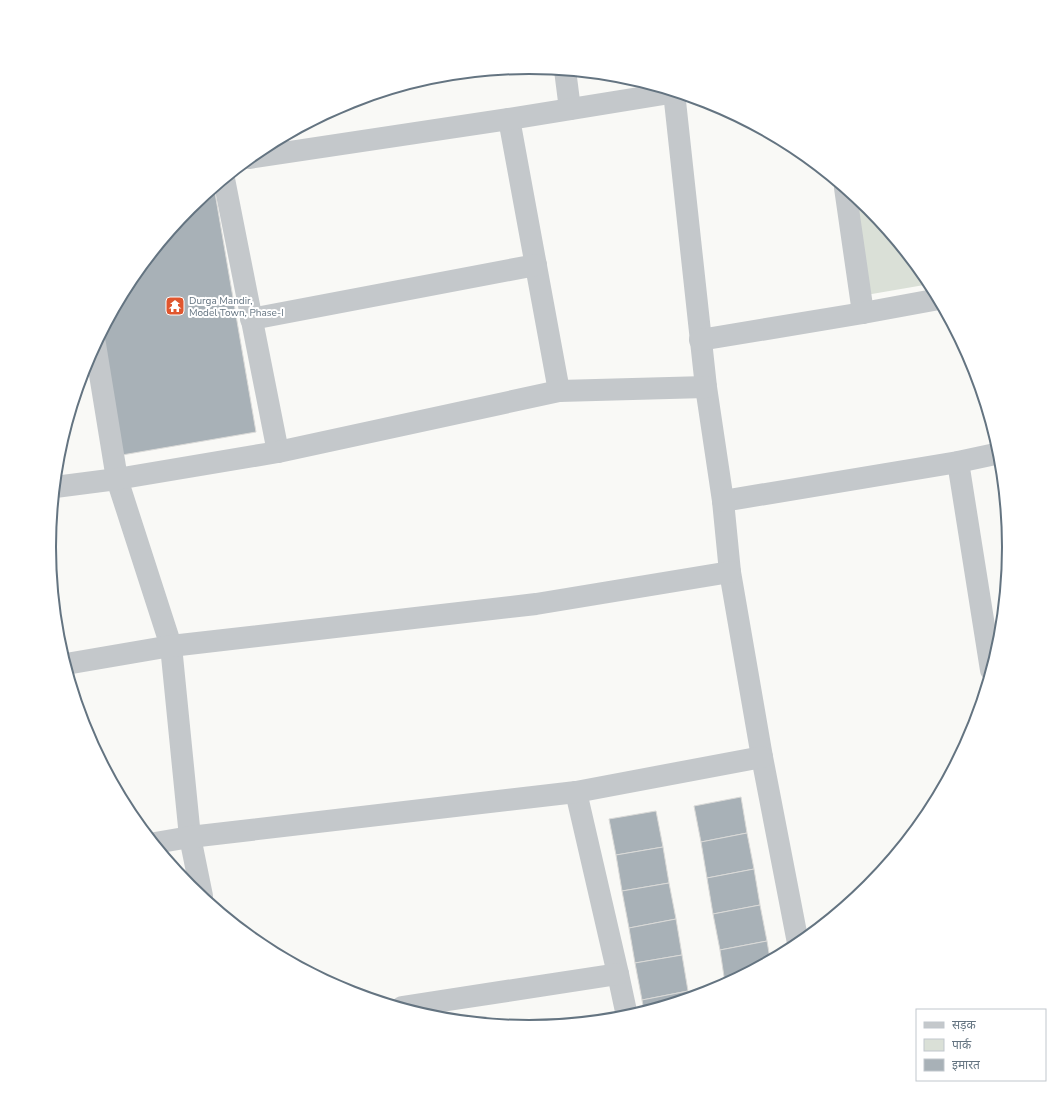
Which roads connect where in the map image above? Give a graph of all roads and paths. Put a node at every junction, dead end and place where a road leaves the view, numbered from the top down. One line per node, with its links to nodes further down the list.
1 (566, 76): 4 (street)
2 (664, 94): 4 (street)
3 (676, 97): 13 (street)
4 (570, 109): 5 (street)
5 (509, 119): 6 (street); 9 (street)
6 (262, 156)
7 (225, 184): 12 (street)
8 (846, 196): 11 (street)
9 (536, 265): 12 (street); 16 (street)
10 (933, 300): 11 (street)
11 (863, 313): 13 (street)
12 (251, 319): 17 (street)
13 (700, 340): 15 (street)
14 (97, 353): 20 (street)
15 (706, 387): 16 (street); 22 (street)
16 (559, 391): 17 (street)
17 (278, 452): 20 (street)
18 (993, 454): 19 (street)
19 (958, 462): 22 (street); 25 (street)
20 (117, 478): 21 (street); 24 (street)
21 (60, 486)
22 (723, 501): 23 (street)
23 (730, 572): 24 (street); 27 (street)
24 (171, 646): 26 (street); 29 (street)
25 (989, 657)
26 (71, 663)
27 (762, 757): 28 (street); 32 (street)
28 (576, 792): 29 (street); 33 (street)
29 (190, 837): 30 (street); 31 (street)
30 (160, 842)
31 (200, 886)
32 (797, 937)
33 (618, 974): 34 (street); 35 (street)
34 (422, 1007)
35 (625, 1009)

